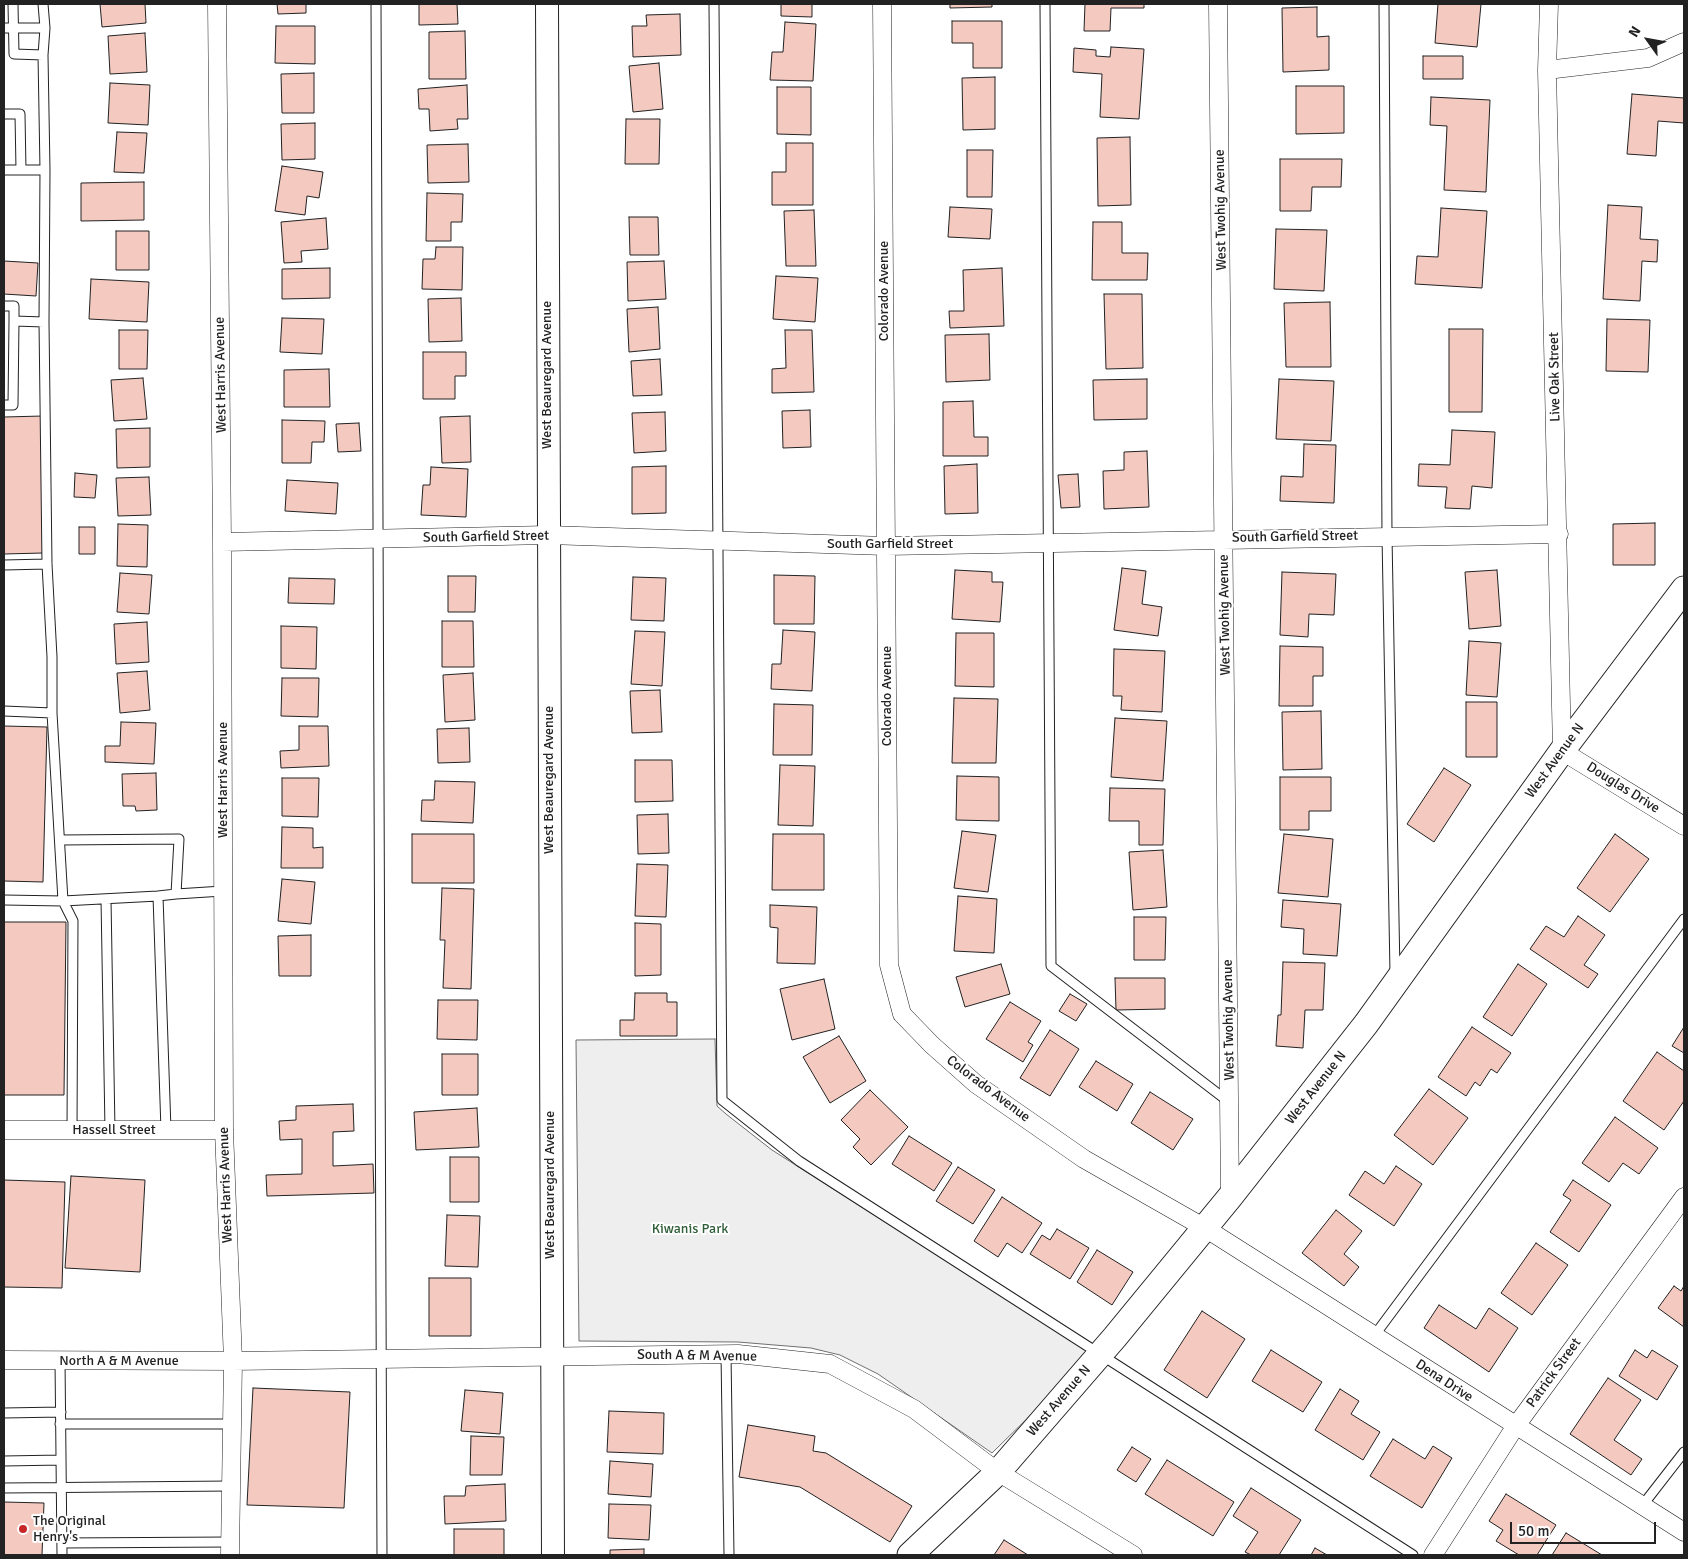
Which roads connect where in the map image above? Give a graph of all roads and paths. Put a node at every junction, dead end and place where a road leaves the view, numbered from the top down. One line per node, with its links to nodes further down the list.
1 (13, 4): 12 (lane)
2 (43, 4): 13 (lane)
3 (217, 4): 31 (street, West Harris Avenue)
4 (376, 4): 28 (lane)
5 (547, 4): 26 (street, West Beauregard Avenue)
6 (714, 4): 30 (lane)
7 (882, 4): 33 (street, Colorado Avenue)
8 (1045, 4): 32 (lane)
9 (1218, 4): 29 (street, West Twohig Avenue)
10 (1384, 4): 27 (lane)
11 (1549, 4): 16 (street, Live Oak Street)
12 (9, 28): 13 (lane); 15 (lane)
13 (45, 28): 15 (lane)
14 (1684, 42): 16 (street)
15 (43, 56): 20 (lane)
16 (1547, 70): 25 (street, Live Oak Street)
17 (4, 114): 19 (lane)
18 (4, 170): 19 (lane)
19 (21, 170): 20 (lane)
20 (45, 170): 23 (lane)
21 (4, 306): 22 (lane)
22 (14, 321): 23 (lane); 24 (lane)
23 (44, 322): 34 (lane)
24 (4, 405)
25 (1559, 534): 27 (street, South Garfield Street); 39 (street, Live Oak Street)
26 (548, 535): 28 (street, South Garfield Street); 30 (street, South Garfield Street); 62 (street, West Beauregard Avenue)
27 (1387, 536): 29 (street, South Garfield Street); 49 (lane)
28 (378, 538): 31 (street, South Garfield Street); 63 (lane)
29 (1224, 538): 32 (street, South Garfield Street); 50 (street, West Twohig Avenue)
30 (718, 540): 33 (street, South Garfield Street); 61 (lane)
31 (222, 542): 42 (street, West Harris Avenue)
32 (1048, 542): 33 (street, South Garfield Street); 50 (lane)
33 (886, 546): 58 (street, Colorado Avenue)
34 (47, 564): 35 (lane); 38 (lane)
35 (4, 565)
36 (1684, 589): 39 (main road, West Avenue N)
37 (4, 711): 38 (lane)
38 (52, 713): 41 (lane)
39 (1562, 751): 40 (street, Douglas Drive); 49 (main road, West Avenue N)
40 (1684, 826)
41 (60, 840): 43 (lane); 47 (lane)
42 (223, 891): 43 (lane); 55 (street, West Harris Avenue)
43 (176, 894): 44 (lane)
44 (158, 896): 45 (lane); 54 (lane)
45 (106, 899): 47 (lane); 53 (lane)
46 (4, 900): 47 (lane)
47 (63, 901): 52 (lane)
48 (1684, 919): 59 (lane)
49 (1395, 984): 56 (main road, West Avenue N)
50 (1230, 1102): 56 (street, West Twohig Avenue)
51 (4, 1130): 52 (street, Hassell Street)
52 (72, 1130): 53 (street, Hassell Street)
53 (110, 1130): 54 (street, Hassell Street)
54 (166, 1130): 55 (street, Hassell Street)
55 (224, 1130): 66 (street, West Harris Avenue)
56 (1230, 1197): 58 (main road, West Avenue N)
57 (1684, 1197): 71 (street, Patrick Street)
58 (1205, 1228): 59 (street, Dena Drive); 61 (main road, West Avenue N)
59 (1374, 1336): 71 (street, Dena Drive)
60 (726, 1354): 62 (street, South A & M Avenue); 75 (street, South A & M Avenue); 86 (lane)
61 (1100, 1355): 75 (main road, West Avenue N); 89 (lane)
62 (551, 1356): 63 (street, South A & M Avenue); 85 (street, West Beauregard Avenue)
63 (381, 1359): 66 (street, South A & M Avenue); 84 (lane)
64 (4, 1360): 65 (street, North A & M Avenue)
65 (60, 1360): 66 (street, North A & M Avenue); 67 (lane)
66 (233, 1361): 70 (street, West Harris Avenue)
67 (61, 1412): 68 (lane); 69 (lane)
68 (4, 1413)
69 (60, 1424): 70 (lane); 73 (lane)
70 (232, 1424): 76 (street, West Harris Avenue)
71 (1515, 1427): 79 (street, Dena Drive); 90 (street, Patrick Street)
72 (1684, 1452): 79 (lane)
73 (61, 1460): 74 (lane); 78 (lane)
74 (4, 1462)
75 (998, 1472): 87 (main road, West Avenue N); 88 (street, South A & M Avenue)
76 (231, 1486): 78 (lane); 82 (street, West Harris Avenue)
77 (4, 1488): 78 (lane)
78 (62, 1489): 81 (lane)
79 (1642, 1506): 80 (street, Dena Drive)
80 (1684, 1532)
81 (62, 1543): 82 (lane); 83 (lane)
82 (230, 1549)
83 (62, 1555)
84 (382, 1555)
85 (553, 1555)
86 (729, 1555)
87 (910, 1555)
88 (1134, 1555)
89 (1413, 1555)
90 (1433, 1555)

